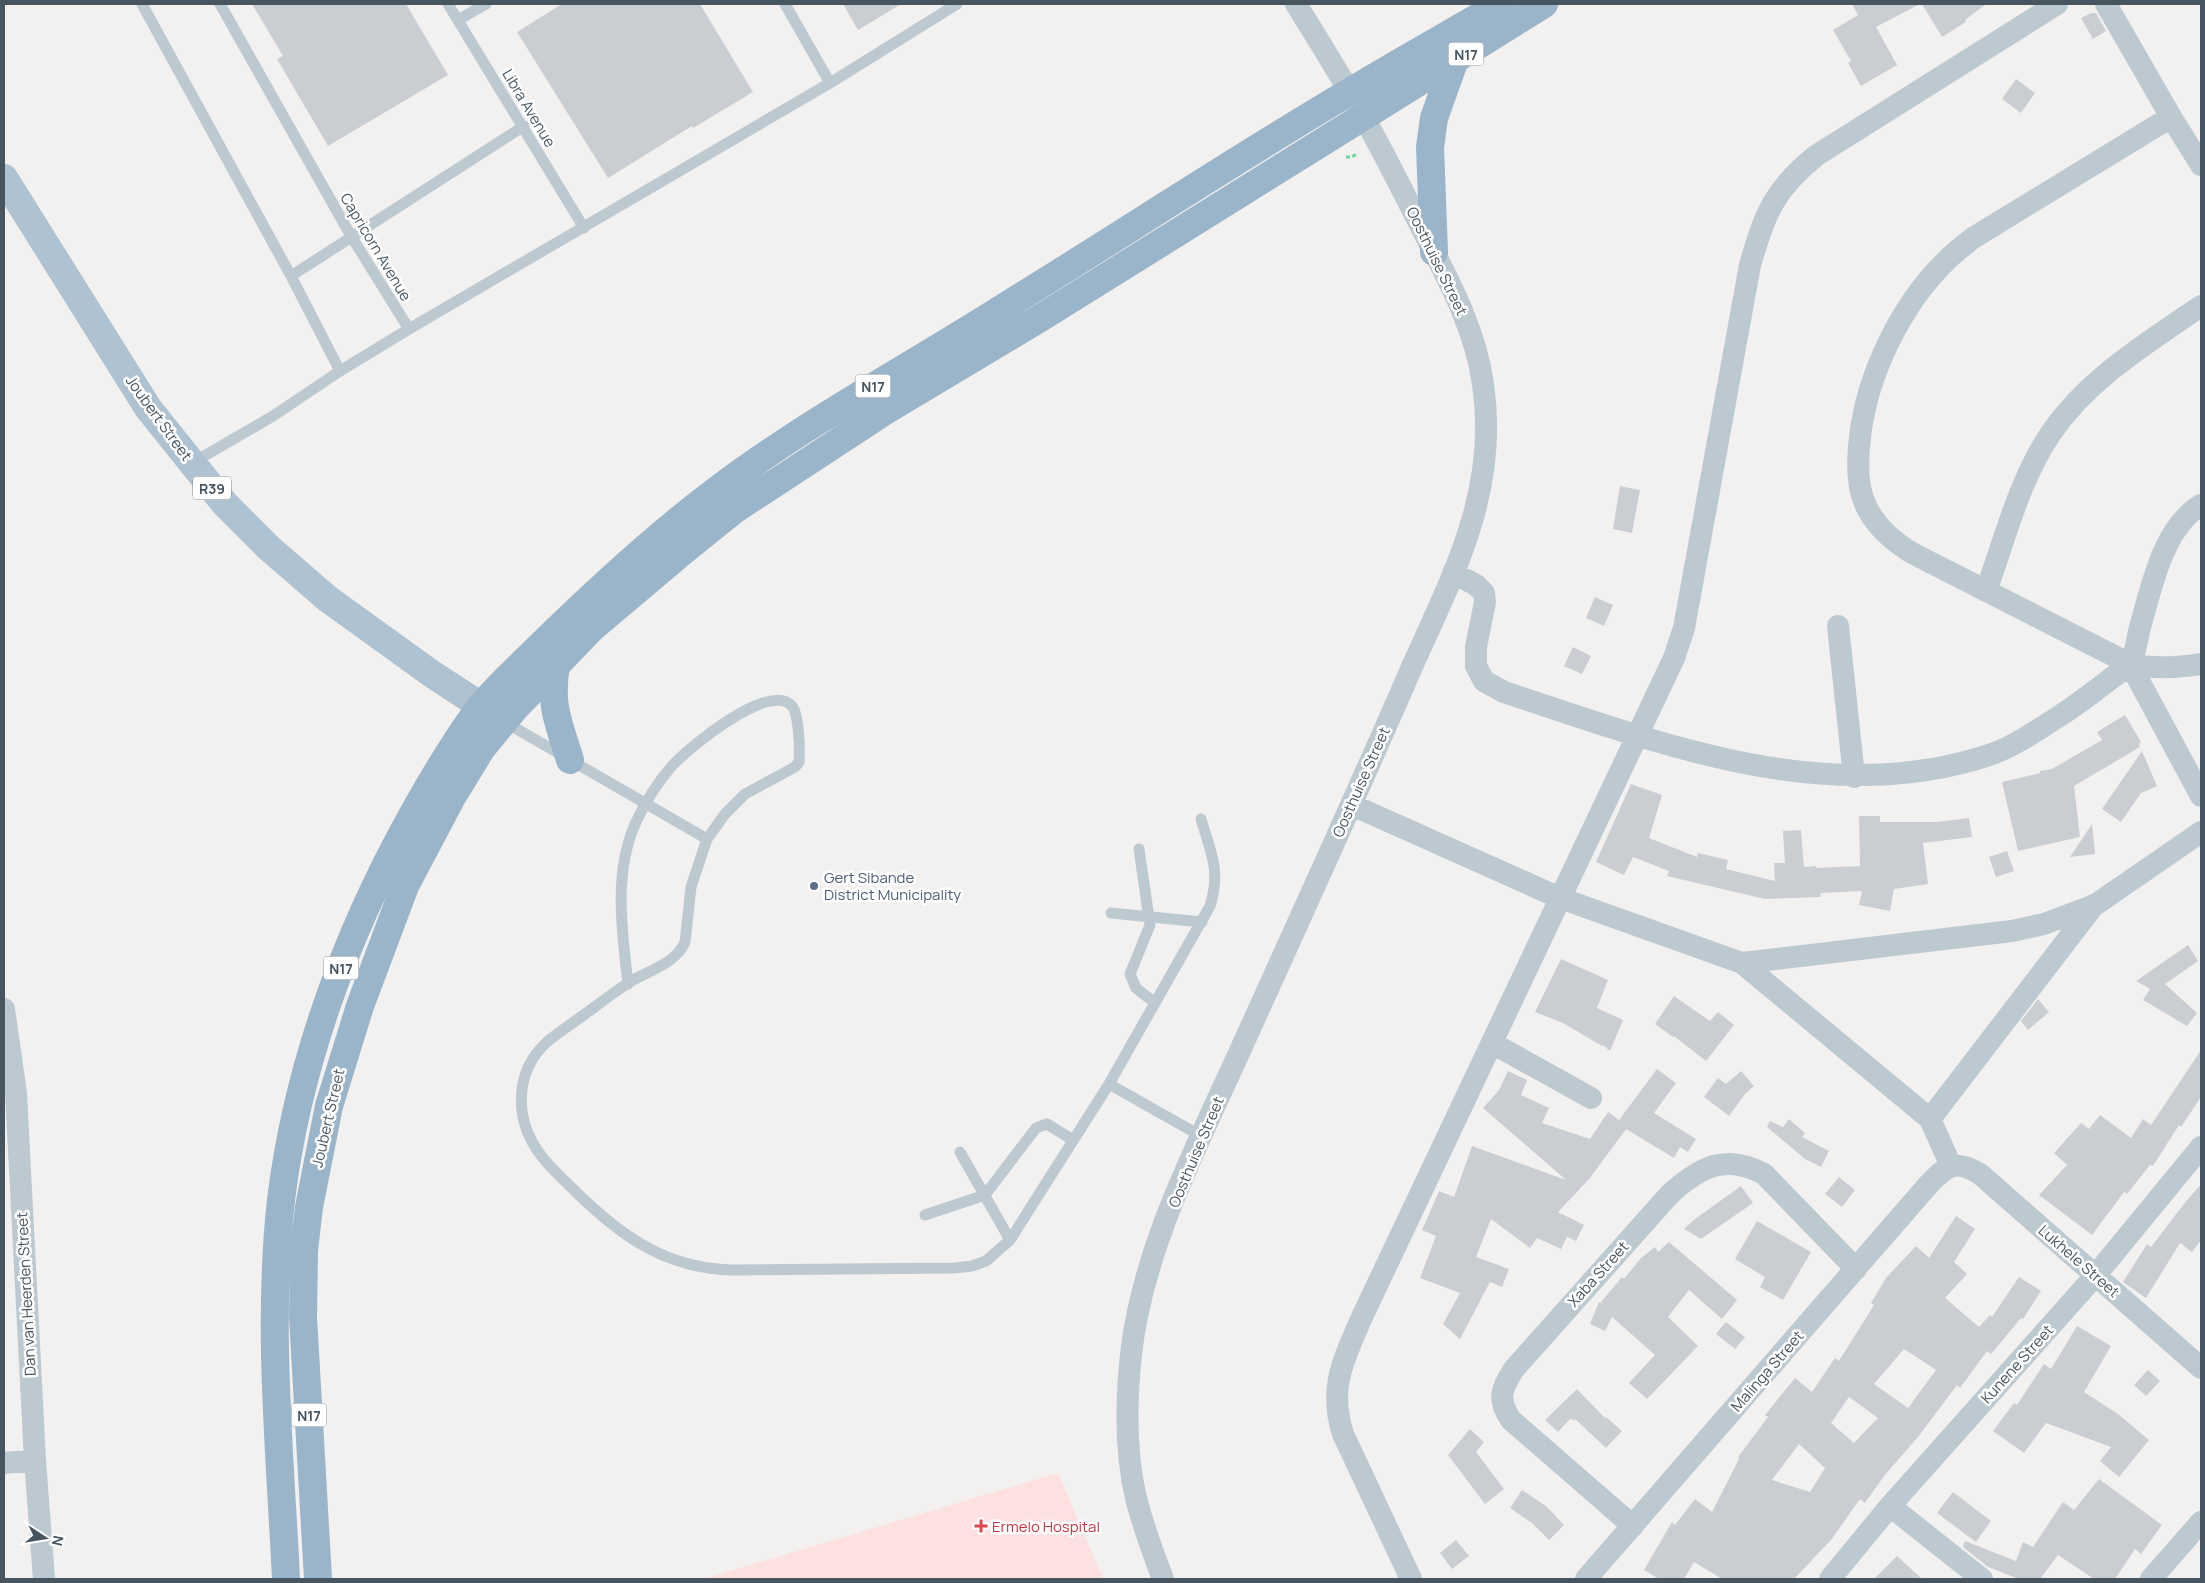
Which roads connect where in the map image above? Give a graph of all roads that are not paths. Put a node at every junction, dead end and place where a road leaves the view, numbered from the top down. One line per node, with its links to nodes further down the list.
1 (142, 4): 24 (lane)
2 (220, 4): 22 (lane, Capricorn Avenue)
3 (448, 4): 12 (lane, Libra Avenue)
4 (486, 4): 12 (lane)
5 (785, 4): 14 (lane)
6 (958, 4): 14 (lane)
7 (1296, 4): 15 (street, Oosthuise Street)
8 (1502, 4): 15 (highway, N17)
9 (1544, 4): 13 (highway, N17)
10 (2056, 4): 38 (street)
11 (2106, 4): 17 (street)
12 (458, 20): 18 (lane, Libra Avenue)
13 (1454, 62): 16 (highway, N17); 23 (highway)
14 (830, 82): 21 (lane)
15 (1350, 92): 16 (street, Oosthuise Street); 36 (highway, N17)
16 (1363, 116): 23 (street, Oosthuise Street); 35 (highway, N17)
17 (2171, 117): 19 (street); 31 (street)
18 (524, 126): 21 (lane, Libra Avenue); 22 (lane)
19 (2201, 165)
20 (4, 178): 28 (main road, Joubert Street / R39)
21 (584, 228): 26 (lane)
22 (351, 236): 24 (lane); 26 (lane, Capricorn Avenue)
23 (1434, 252): 30 (street, Oosthuise Street)
24 (291, 276): 27 (lane)
25 (2201, 306): 31 (street)
26 (409, 329): 27 (lane)
27 (340, 371): 28 (lane)
28 (192, 464): 36 (main road, Joubert Street / R39)
29 (2201, 505): 33 (street)
30 (1453, 573): 38 (street); 43 (street, Oosthuise Street)
31 (1986, 591): 33 (street)
32 (1838, 626): 40 (street)
33 (2130, 664): 34 (street); 40 (street); 41 (street)
34 (2201, 664)
35 (556, 666): 37 (highway, N17); 39 (highway)
36 (481, 706): 37 (main road, Joubert Street / R39); 78 (highway, Joubert Street / N17)
37 (503, 721): 39 (lane); 79 (highway, Joubert Street / N17)
38 (1636, 735): 40 (street); 48 (street)
39 (570, 760): 42 (lane)
40 (1854, 777)
41 (2201, 796)
42 (646, 803): 46 (lane); 46 (lane); 54 (lane)
43 (1352, 806): 48 (street); 61 (street, Oosthuise Street)
44 (1201, 819): 52 (lane)
45 (2201, 832): 49 (street)
46 (707, 839): 54 (lane)
47 (1139, 849): 51 (lane)
48 (1560, 898): 53 (street); 57 (street)
49 (2095, 904): 53 (street); 60 (street)
50 (1111, 913): 51 (lane)
51 (1150, 917): 52 (lane); 55 (lane)
52 (1202, 922): 55 (lane)
53 (1742, 964): 60 (street)
54 (628, 984): 68 (lane)
55 (1155, 1003): 58 (lane)
56 (4, 1009): 72 (street, Dan van Heerden Street)
57 (1492, 1043): 59 (street); 81 (street)
58 (1109, 1084): 61 (lane); 62 (lane)
59 (1590, 1098)
60 (1930, 1119): 65 (street)
61 (1201, 1136): 80 (street, Oosthuise Street)
62 (1073, 1140): 66 (lane); 68 (lane)
63 (2201, 1147): 70 (street, Kunene Street)
64 (960, 1152): 66 (lane)
65 (1951, 1166): 69 (street, Malinga Street); 70 (street, Lukhele Street)
66 (985, 1195): 67 (lane); 68 (lane)
67 (925, 1215)
68 (1010, 1240)
69 (1856, 1269): 76 (street, Malinga Street); 76 (street, Xaba Street)
70 (2095, 1276): 71 (street, Lukhele Street); 74 (street, Kunene Street)
71 (2201, 1368)
72 (35, 1460): 73 (street); 77 (street, Dan van Heerden Street)
73 (4, 1463)
74 (1890, 1506): 83 (street, Kunene Street); 84 (street)
75 (2201, 1522): 85 (street)
76 (1633, 1526): 82 (street, Malinga Street)
77 (44, 1579)
78 (286, 1579)
79 (318, 1579)
80 (1162, 1579)
81 (1411, 1579)
82 (1586, 1579)
83 (1830, 1579)
84 (1982, 1579)
85 (2151, 1579)

